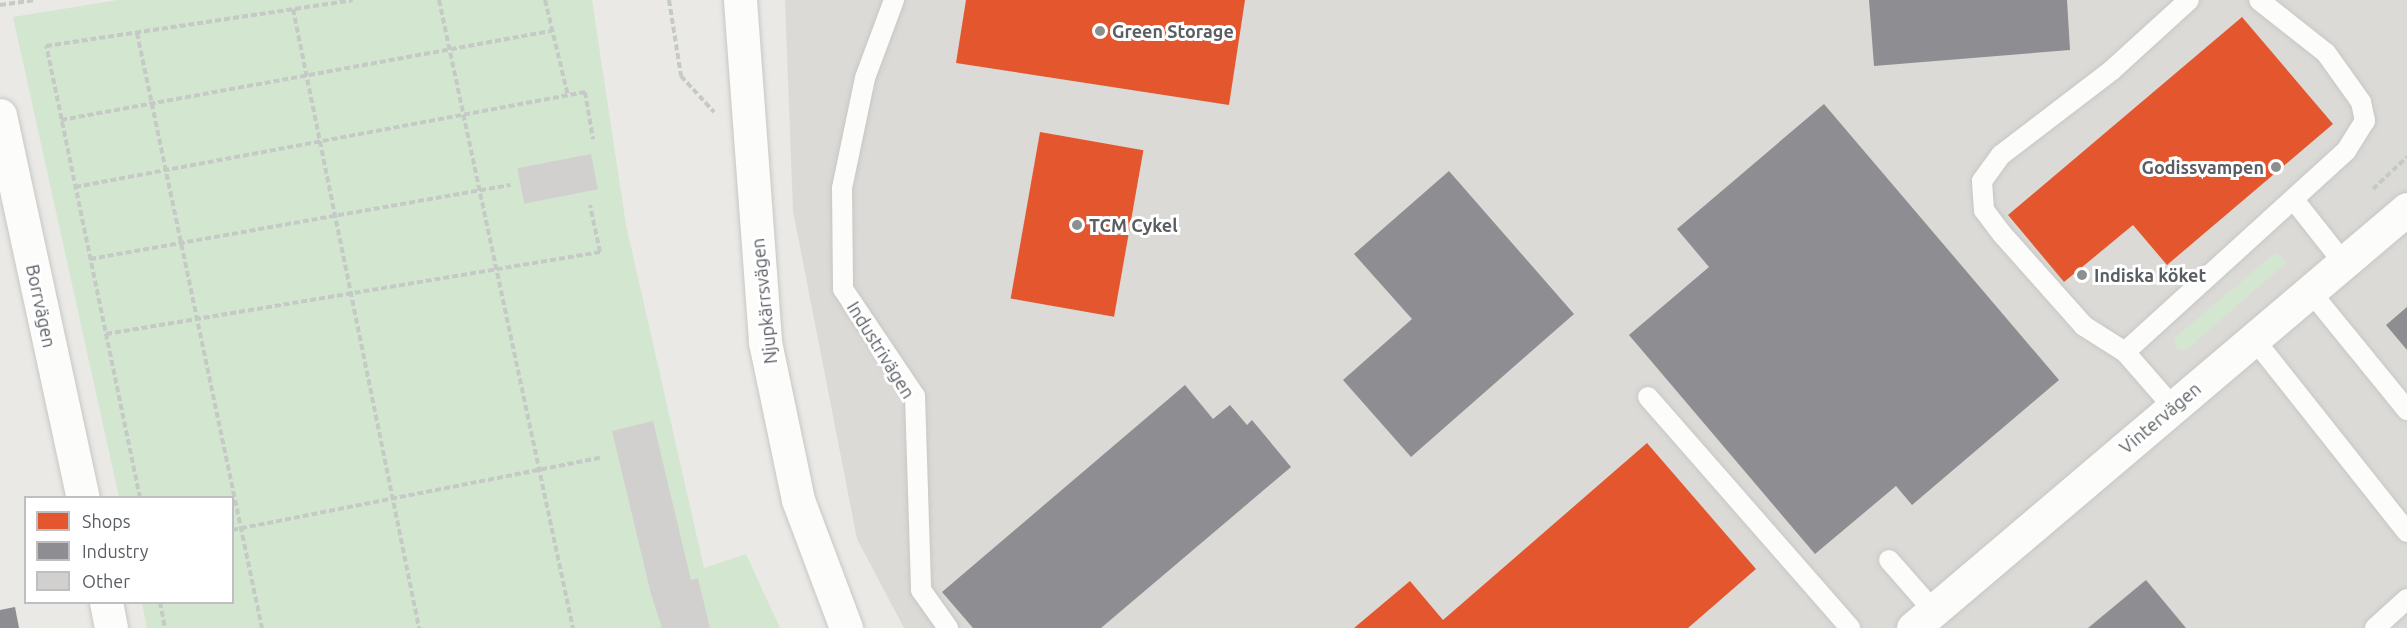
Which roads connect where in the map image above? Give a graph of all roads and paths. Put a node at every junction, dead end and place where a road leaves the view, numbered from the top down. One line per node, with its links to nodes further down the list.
1 (34, 0): 9 (path)
2 (353, 0): 10 (path)
3 (440, 0): 13 (path)
4 (545, 0): 11 (path)
5 (740, 0): 61 (street, Njupkärrsvägen)
6 (894, 0): 62 (lane, Industrivägen)
7 (2189, 0): 39 (lane)
8 (2259, 0): 26 (lane)
9 (0, 5)
10 (293, 9): 12 (path); 14 (path)
11 (552, 31): 13 (path); 15 (path)
12 (137, 33): 16 (path); 19 (path)
13 (450, 49): 14 (path); 18 (path)
14 (307, 75): 16 (path); 21 (path)
15 (568, 96): 18 (path); 20 (path)
16 (152, 104): 19 (path); 22 (path)
17 (0, 115): 45 (street, Borrvägen)
18 (464, 115): 21 (path); 25 (path)
19 (62, 120): 24 (path)
20 (592, 139)
21 (320, 142): 22 (path); 29 (path)
22 (166, 170): 24 (path); 30 (path)
23 (511, 185): 25 (path)
24 (75, 187): 31 (path)
25 (480, 190): 29 (path); 33 (path)
26 (2294, 200): 32 (lane); 39 (lane)
27 (590, 205): 33 (path)
28 (2407, 209): 32 (street, Vintervägen)
29 (335, 216): 30 (path); 35 (path)
30 (181, 244): 31 (path); 36 (path)
31 (90, 259): 37 (path)
32 (2343, 262): 34 (street, Vintervägen)
33 (496, 268): 35 (path); 44 (path)
34 (2310, 291): 38 (street, Vintervägen); 42 (lane)
35 (352, 295): 36 (path); 47 (path)
36 (197, 320): 37 (path); 48 (path)
37 (106, 334): 46 (path)
38 (2254, 339): 41 (street, Vintervägen); 50 (lane)
39 (2125, 351): 41 (lane)
40 (1648, 397): 63 (lane)
41 (2173, 407): 55 (street, Vintervägen)
42 (2407, 410)
43 (600, 458): 44 (path)
44 (540, 470): 47 (path); 60 (path)
45 (83, 496)
46 (140, 496)
47 (393, 499): 48 (path); 59 (path)
48 (241, 529): 49 (path); 58 (path)
49 (234, 530)
50 (2407, 532)
51 (1889, 560): 55 (lane)
52 (2407, 599): 64 (lane)
53 (106, 604): 56 (street)
54 (160, 604): 57 (path)
55 (1923, 619)
56 (111, 628)
57 (165, 628)
58 (262, 628)
59 (420, 628)
60 (573, 628)
61 (846, 628)
62 (948, 628)
63 (1850, 628)
64 (2375, 628)

